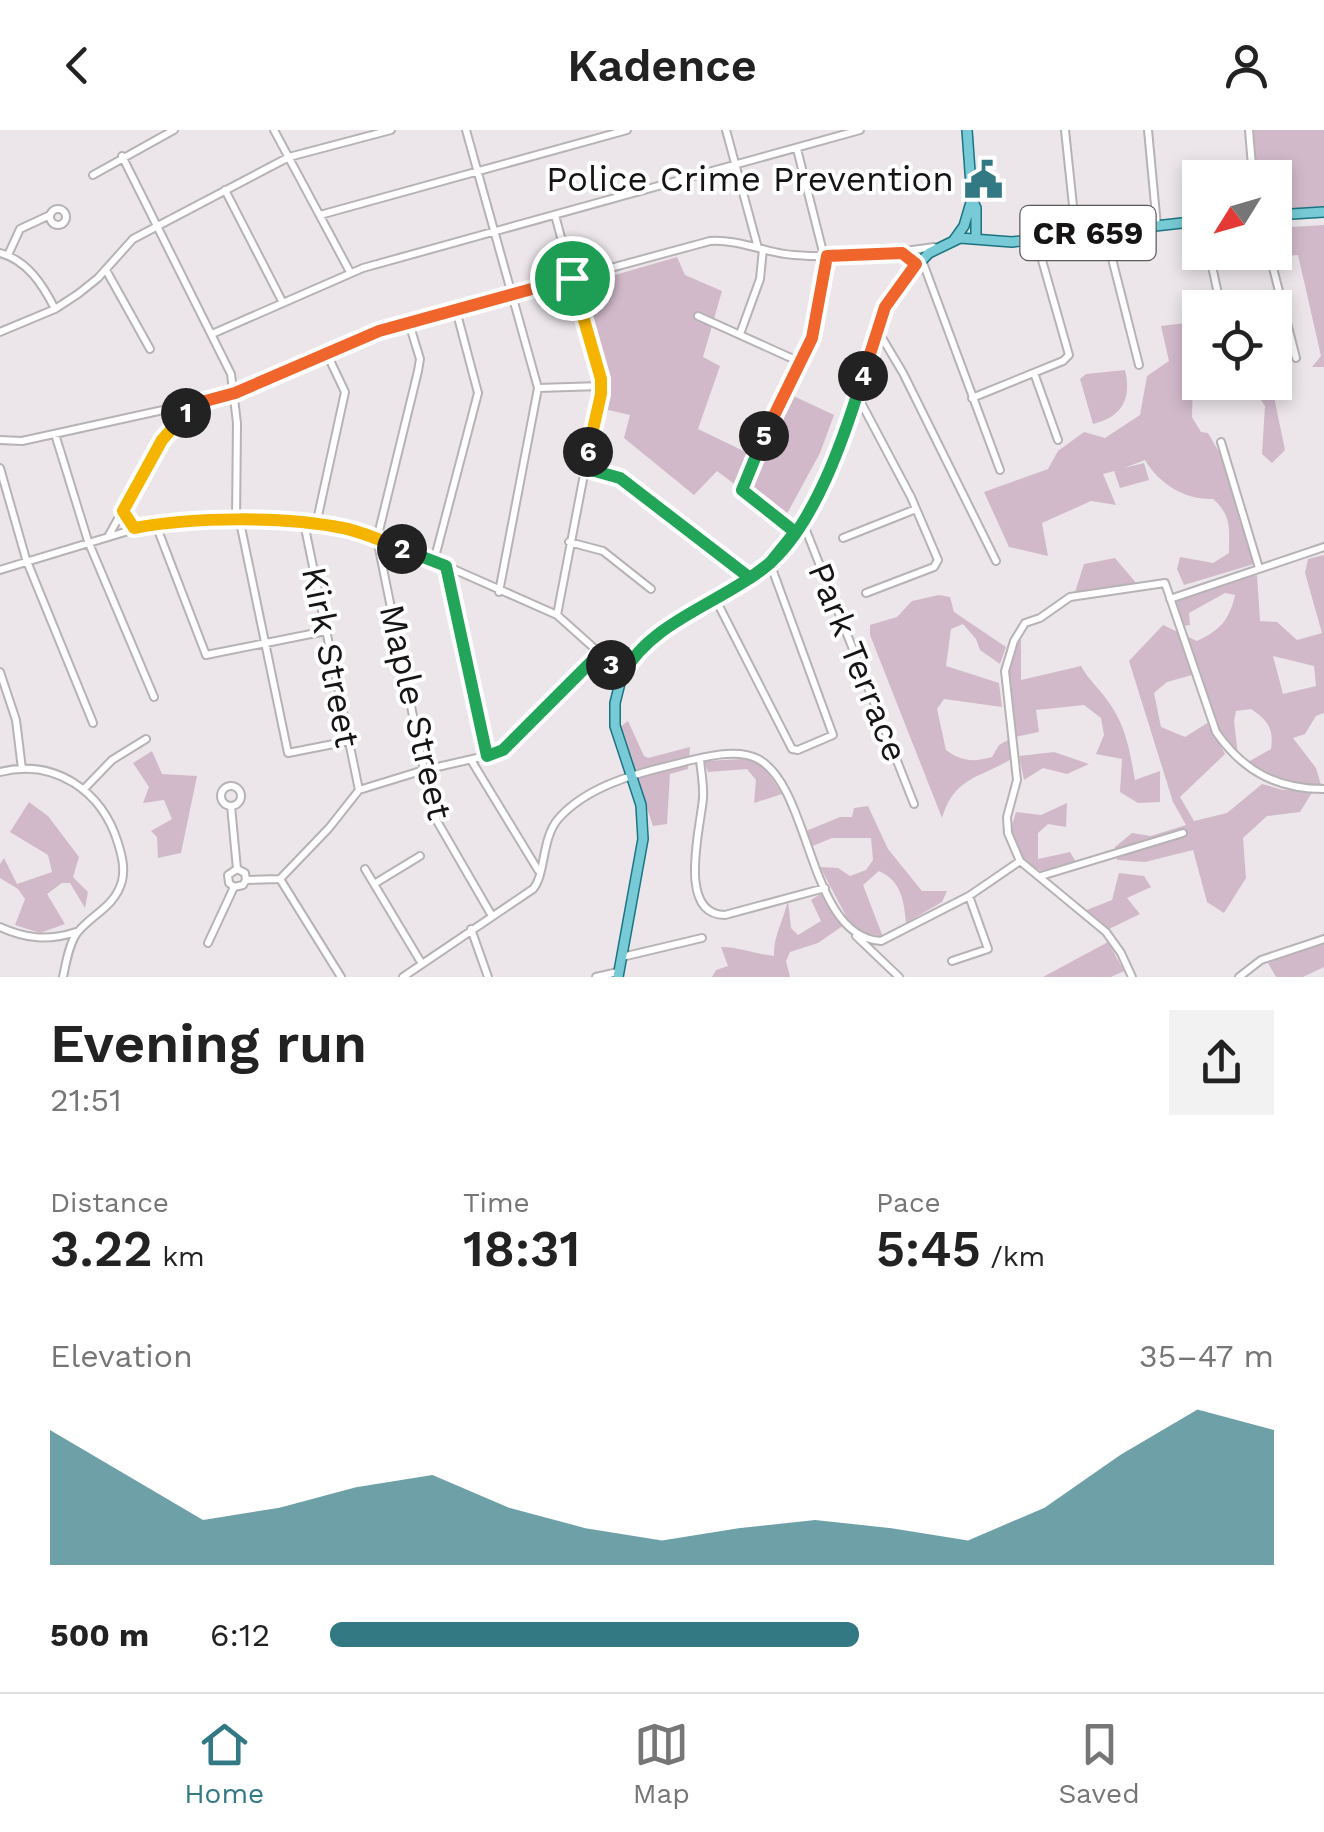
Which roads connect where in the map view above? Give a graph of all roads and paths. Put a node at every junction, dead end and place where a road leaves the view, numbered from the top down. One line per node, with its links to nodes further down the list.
1 (174, 130): 13 (street)
2 (274, 130): 14 (street)
3 (390, 130): 14 (street)
4 (466, 130): 17 (street)
5 (627, 130): 17 (street)
6 (726, 130): 16 (street)
7 (859, 130): 12 (street)
8 (967, 130): 20 (main road)
9 (1065, 130): 31 (street)
10 (1148, 130): 28 (street)
11 (1249, 130): 15 (street)
12 (796, 149): 16 (street); 39 (street)
13 (122, 156): 18 (street); 27 (street)
14 (289, 157): 19 (street); 24 (street)
15 (1252, 160)
16 (736, 164): 25 (street); 36 (street)
17 (477, 172): 24 (street); 30 (street)
18 (93, 175)
19 (225, 190): 27 (street); 46 (street)
20 (972, 199): 32 (main road); 34 (main road)
21 (1324, 212): 22 (main road)
22 (1292, 214)
23 (50, 215): 38 (street)
24 (320, 215): 43 (street)
25 (555, 215): 30 (street); 44 (street)
26 (1182, 223): 28 (main road, CR 659)
27 (158, 226): 41 (street); 53 (street)
28 (1157, 226): 29 (main road, CR 659)
29 (1105, 231): 31 (main road, CR 659); 59 (street)
30 (494, 232): 43 (street); 45 (street)
31 (1076, 234): 33 (main road, CR 659)
32 (976, 237): 33 (main road, CR 659); 34 (main road, CR 659)
33 (1036, 239): 60 (street)
34 (954, 240): 35 (main road, CR 659)
35 (940, 246): 37 (street); 40 (main road, CR 659)
36 (760, 249): 39 (street); 44 (street); 54 (street)
37 (902, 253): 39 (street); 40 (street)
38 (4, 254): 47 (street)
39 (825, 256): 58 (street)
40 (919, 262): 51 (main road, CR 659); 65 (street)
41 (106, 270): 47 (street); 55 (street)
42 (1274, 270): 57 (street)
43 (350, 272): 46 (street)
44 (572, 278): 45 (street); 61 (street)
45 (512, 294): 48 (street); 62 (street)
46 (282, 303): 53 (street)
47 (55, 309): 52 (street)
48 (456, 310): 50 (street); 90 (street)
49 (698, 316): 54 (street)
50 (409, 323): 56 (street); 85 (street, Maple Street)
51 (877, 330): 64 (main road, CR 659); 91 (street)
52 (0, 332)
53 (212, 334): 63 (street)
54 (739, 335): 58 (street)
55 (150, 349)
56 (327, 354): 63 (street); 79 (street, Kirk Street)
57 (1296, 358)
58 (800, 362): 82 (street)
59 (1138, 365)
60 (1034, 372): 65 (street); 69 (street)
61 (601, 386): 62 (street); 72 (street)
62 (538, 388): 98 (street)
63 (235, 393): 66 (street); 77 (street)
64 (857, 395): 74 (street); 76 (main road, CR 659)
65 (972, 398): 73 (street)
66 (198, 403): 67 (street); 75 (street)
67 (55, 434): 68 (street); 86 (street)
68 (0, 440)
69 (1058, 440)
70 (1220, 442): 94 (street)
71 (0, 468): 89 (street)
72 (584, 468): 87 (street); 96 (street)
73 (1000, 470)
74 (916, 508): 84 (street); 99 (street)
75 (123, 511): 81 (street); 83 (street)
76 (802, 520): 82 (main road, CR 659); 122 (street, Park Terrace)
77 (238, 522): 78 (street); 80 (street); 104 (street)
78 (304, 523): 79 (street); 103 (street, Kirk Street)
79 (316, 524): 85 (street)
80 (156, 525): 81 (street); 104 (street)
81 (134, 528): 83 (street)
82 (795, 532): 92 (main road, CR 659)
83 (109, 535): 86 (street)
84 (843, 538)
85 (377, 539): 90 (street); 116 (street, Maple Street)
86 (88, 541): 89 (street); 108 (street)
87 (569, 542): 97 (street); 102 (street)
88 (1324, 546): 94 (street)
89 (27, 561): 95 (street); 109 (street)
90 (434, 561): 93 (street)
91 (996, 561)
92 (770, 563): 96 (main road, CR 659); 101 (street)
93 (446, 566): 98 (street); 112 (street)
94 (1259, 568): 100 (street)
95 (0, 570)
96 (750, 578): 101 (main road, CR 659)
97 (651, 589)
98 (499, 592): 102 (street)
99 (866, 592)
100 (1170, 599): 120 (street); 126 (street)
101 (716, 600): 107 (main road, CR 659)
102 (557, 616): 105 (street)
103 (326, 631): 104 (street); 111 (street, Kirk Street)
104 (265, 644): 111 (street)
105 (598, 655): 107 (street); 112 (street)
106 (0, 672): 115 (street)
107 (623, 674): 118 (main road)
108 (154, 697)
109 (93, 723)
110 (146, 738): 119 (street)
111 (349, 741): 121 (street, Kirk Street)
112 (487, 756): 114 (street)
113 (700, 759): 118 (street); 135 (street); 135 (street)
114 (471, 760): 116 (street); 129 (street)
115 (22, 769): 117 (street); 119 (street)
116 (424, 770): 121 (street); 137 (street, Maple Street)
117 (0, 772)
118 (631, 775): 129 (street); 145 (main road)
119 (84, 789): 140 (street)
120 (1324, 789)
121 (358, 790): 131 (street)
122 (914, 804)
123 (232, 806): 128 (street)
124 (1183, 834): 130 (street)
125 (420, 856): 133 (street)
126 (1020, 861): 130 (street); 136 (street)
127 (365, 868): 133 (street)
128 (237, 869): 132 (street); 134 (street)
129 (538, 871): 137 (street)
130 (1041, 876): 155 (street)
131 (280, 879): 132 (street); 150 (street)
132 (246, 880): 134 (street)
133 (374, 884): 147 (street)
134 (234, 887): 144 (street)
135 (825, 888): 141 (street)
136 (969, 896): 141 (street); 146 (street)
137 (492, 916): 139 (street)
138 (1, 929): 140 (street)
139 (471, 930): 147 (street); 152 (street)
140 (78, 932): 149 (street)
141 (855, 935): 154 (street)
142 (702, 938): 145 (street)
143 (1324, 939): 156 (street)
144 (208, 943)
145 (622, 958): 148 (main road)
146 (952, 961)
147 (422, 964): 151 (street)
148 (619, 975): 153 (street)
149 (63, 977)
150 (341, 977)
151 (403, 977)
152 (488, 977)
153 (596, 977)
154 (898, 977)
155 (1132, 977)
156 (1239, 977)

